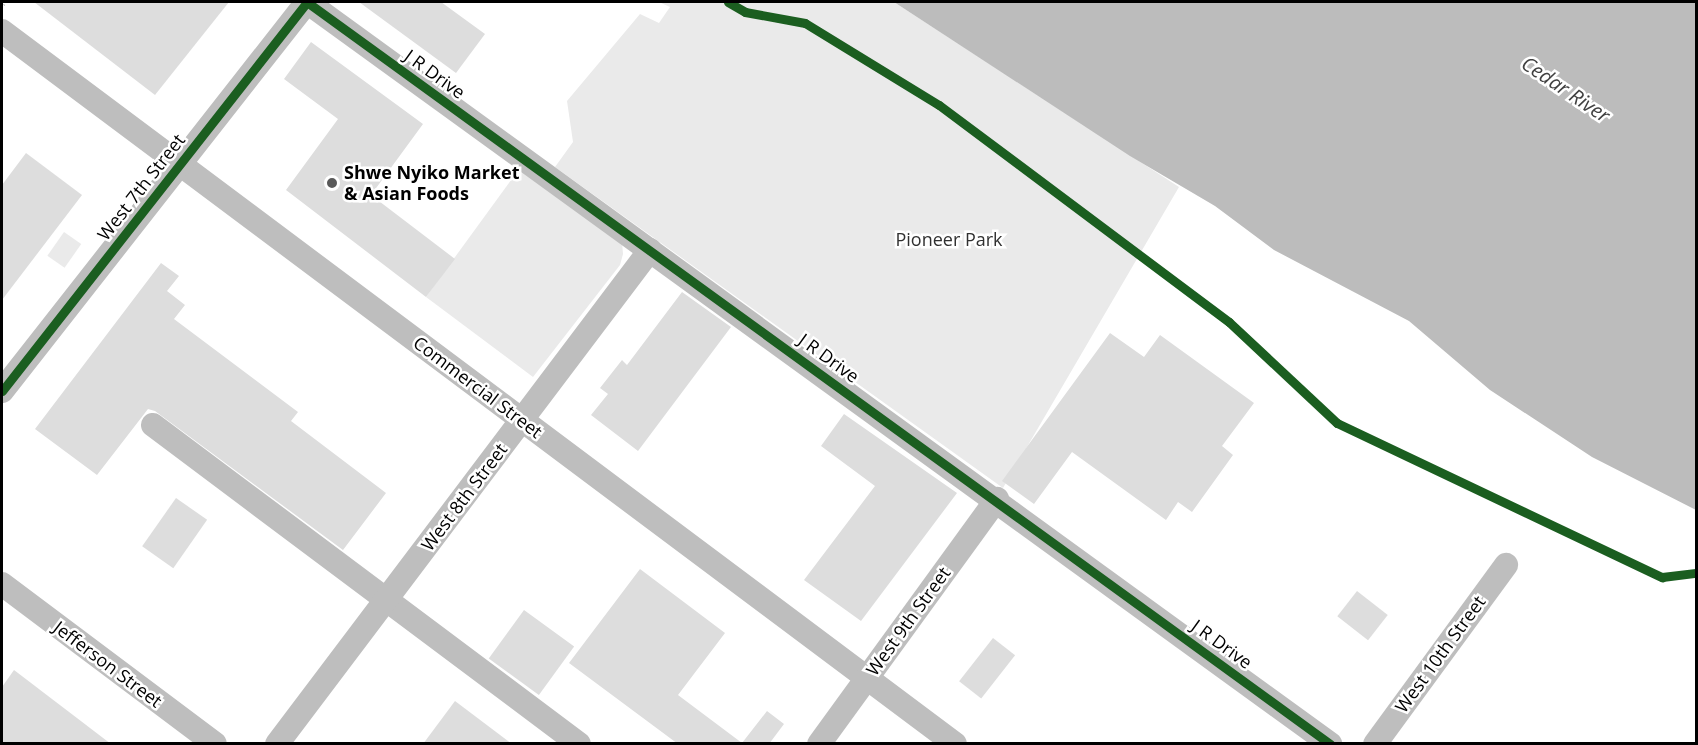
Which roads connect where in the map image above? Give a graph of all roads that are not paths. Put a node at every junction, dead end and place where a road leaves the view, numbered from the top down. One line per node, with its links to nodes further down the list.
1 (307, 2): 3 (street, West 7th Street); 4 (street, J R Drive)
2 (2, 31): 3 (street, Commercial Street)
3 (180, 164): 5 (street, West 7th Street); 6 (street, Commercial Street)
4 (650, 250): 6 (street, West 8th Street); 8 (street, J R Drive)
5 (2, 391)
6 (522, 420): 11 (street, West 8th Street); 12 (street, Commercial Street)
7 (153, 425): 11 (street)
8 (997, 499): 12 (street, West 9th Street); 18 (street, J R Drive)
9 (1506, 564): 19 (street, West 10th Street)
10 (2, 584): 13 (street, Jefferson Street)
11 (386, 600): 14 (street, West 8th Street); 15 (street)
12 (867, 678): 16 (street, West 9th Street); 17 (street, Commercial Street)
13 (215, 744)
14 (277, 744)
15 (579, 744)
16 (819, 744)
17 (954, 744)
18 (1330, 744)
19 (1375, 744)

